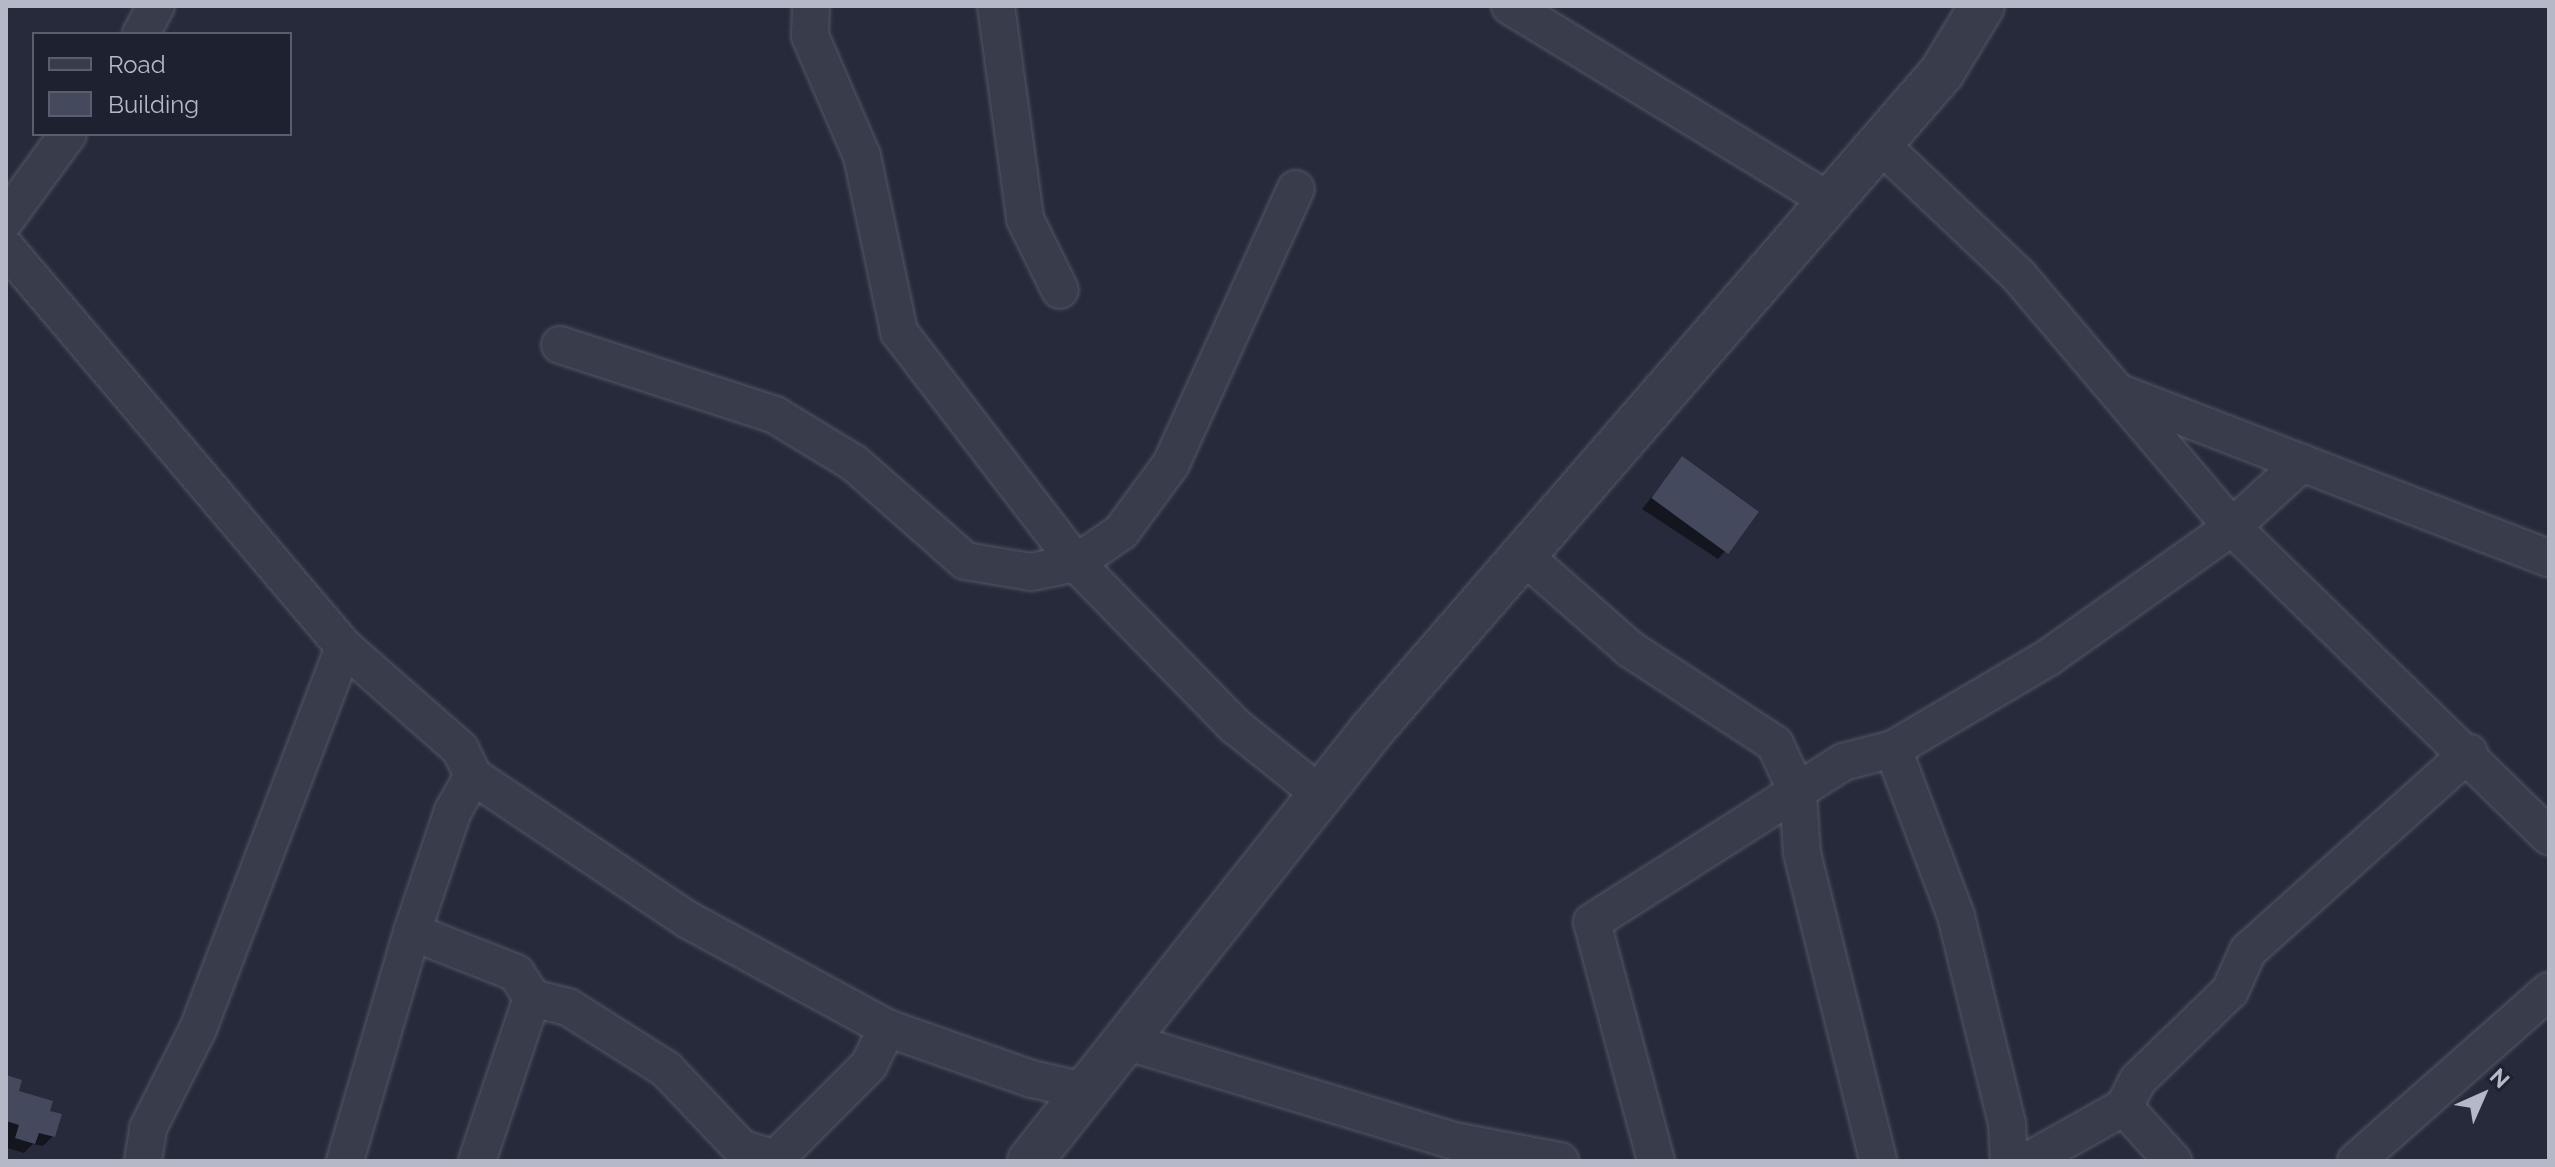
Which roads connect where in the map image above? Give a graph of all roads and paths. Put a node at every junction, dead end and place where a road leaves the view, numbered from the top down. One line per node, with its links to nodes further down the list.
1 (156, 6): 6 (street)
2 (811, 6): 20 (street)
3 (996, 6): 13 (street)
4 (1510, 6): 10 (street)
5 (1982, 6): 8 (street)
6 (142, 32)
7 (67, 136): 11 (street)
8 (1880, 144): 10 (street); 15 (street)
9 (1296, 189): 20 (street)
10 (1830, 201): 18 (street)
11 (6, 219)
12 (6, 248): 21 (street)
13 (1060, 290)
14 (560, 345): 20 (street)
15 (2122, 393): 16 (street); 17 (street)
16 (2302, 463): 17 (street); 19 (street)
17 (2232, 527): 22 (street); 23 (street)
18 (1523, 555): 25 (street); 26 (street)
19 (2549, 558)
20 (1076, 563): 26 (street)
21 (344, 647): 24 (street); 36 (street)
22 (1893, 749): 25 (street); 43 (street)
23 (2469, 753): 27 (street); 34 (street)
24 (473, 776): 28 (street); 31 (street)
25 (1798, 794): 41 (street); 42 (street)
26 (1321, 795): 32 (street)
27 (2549, 836)
28 (412, 932): 30 (street); 37 (street)
29 (2549, 991): 46 (street)
30 (532, 998): 35 (street); 38 (street)
31 (887, 1028): 33 (street); 35 (street)
32 (1125, 1041): 33 (street); 40 (street)
33 (1085, 1091): 39 (street)
34 (2124, 1107): 44 (street); 45 (street)
35 (738, 1154)
36 (143, 1161)
37 (345, 1161)
38 (477, 1161)
39 (1030, 1161)
40 (1560, 1161)
41 (1656, 1161)
42 (1878, 1161)
43 (2009, 1161)
44 (2028, 1161)
45 (2173, 1161)
46 (2356, 1161)

